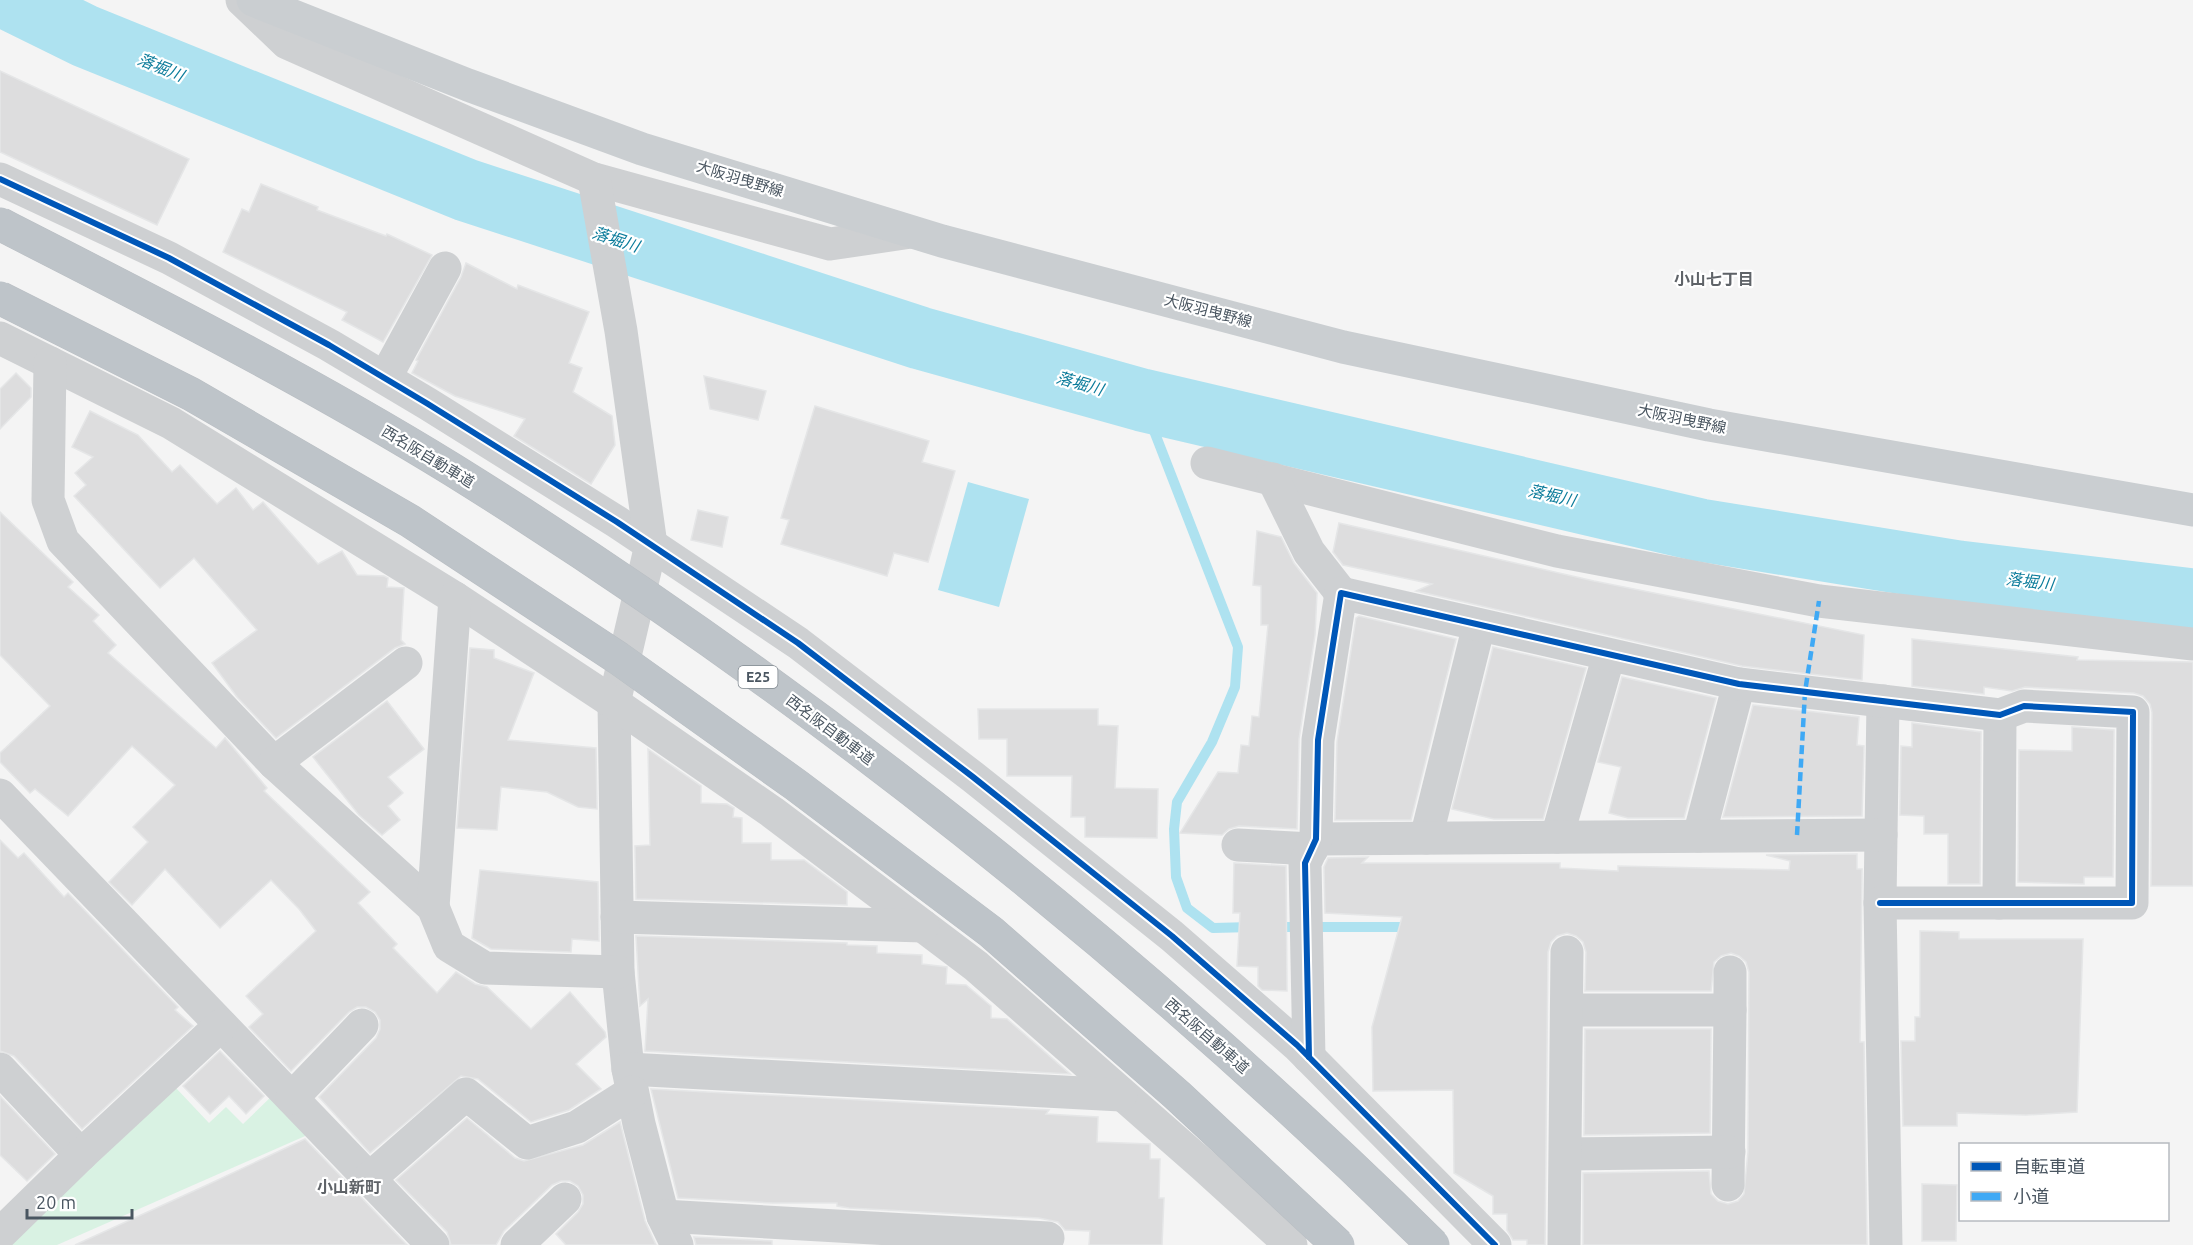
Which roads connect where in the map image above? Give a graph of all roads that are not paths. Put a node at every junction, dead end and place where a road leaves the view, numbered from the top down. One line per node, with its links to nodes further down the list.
1 (242, 0): 4 (street)
2 (253, 0): 6 (main road, 大阪羽曳野線)
3 (0, 179): 11 (street)
4 (596, 188): 6 (street); 15 (street)
5 (0, 224): 66 (highway, 西名阪自動車道 / E25, bridge)
6 (911, 232): 14 (main road, 大阪羽曳野線)
7 (445, 268): 11 (street)
8 (0, 298): 65 (highway, bridge)
9 (2, 342): 10 (street)
10 (50, 363): 17 (street); 26 (street)
11 (385, 378): 15 (street)
12 (1207, 462): 13 (street)
13 (1274, 479): 16 (street); 19 (street)
14 (2193, 510)
15 (651, 545): 24 (street); 46 (street)
16 (1341, 593): 18 (street); 32 (street)
17 (455, 598): 24 (street); 36 (street)
18 (1479, 625): 20 (street); 31 (street)
19 (2193, 644)
20 (1609, 655): 22 (street); 30 (street)
21 (406, 663): 26 (street)
22 (1739, 684): 23 (street); 29 (street)
23 (1883, 701): 25 (street); 28 (street)
24 (614, 703): 37 (street); 38 (street)
25 (2000, 715): 35 (street); 35 (street)
26 (274, 762): 36 (street)
27 (0, 795): 44 (street)
28 (1881, 835): 29 (street); 34 (street)
29 (1699, 836): 30 (street)
30 (1557, 837): 31 (street)
31 (1426, 838): 32 (street)
32 (1314, 844): 33 (street); 46 (street)
33 (1238, 845)
34 (1880, 903): 35 (street); 69 (street)
35 (1999, 903)
36 (433, 907): 40 (street)
37 (617, 917): 38 (street); 40 (street)
38 (922, 926): 49 (street)
39 (1567, 952): 42 (street)
40 (618, 972): 48 (street)
41 (1730, 972): 43 (street)
42 (1566, 1010): 43 (street); 52 (street)
43 (1730, 1010): 51 (street)
44 (221, 1024): 50 (street); 53 (street)
45 (362, 1024): 50 (street)
46 (1309, 1057): 67 (street)
47 (0, 1069): 53 (street)
48 (630, 1081): 49 (street); 54 (street); 57 (street)
49 (1121, 1095): 64 (street)
50 (292, 1098): 54 (street)
51 (1729, 1152): 52 (street); 55 (street)
52 (1566, 1154): 68 (street)
53 (81, 1155): 58 (street)
54 (369, 1179): 61 (street)
55 (1728, 1185)
56 (565, 1199): 62 (street)
57 (663, 1216): 60 (street); 63 (street)
58 (0, 1234)
59 (1048, 1238): 60 (street)
60 (981, 1240)
61 (433, 1245)
62 (517, 1245)
63 (677, 1245)
64 (1291, 1245)
65 (1338, 1245)
66 (1433, 1245)
67 (1495, 1245)
68 (1564, 1245)
69 (1886, 1245)

